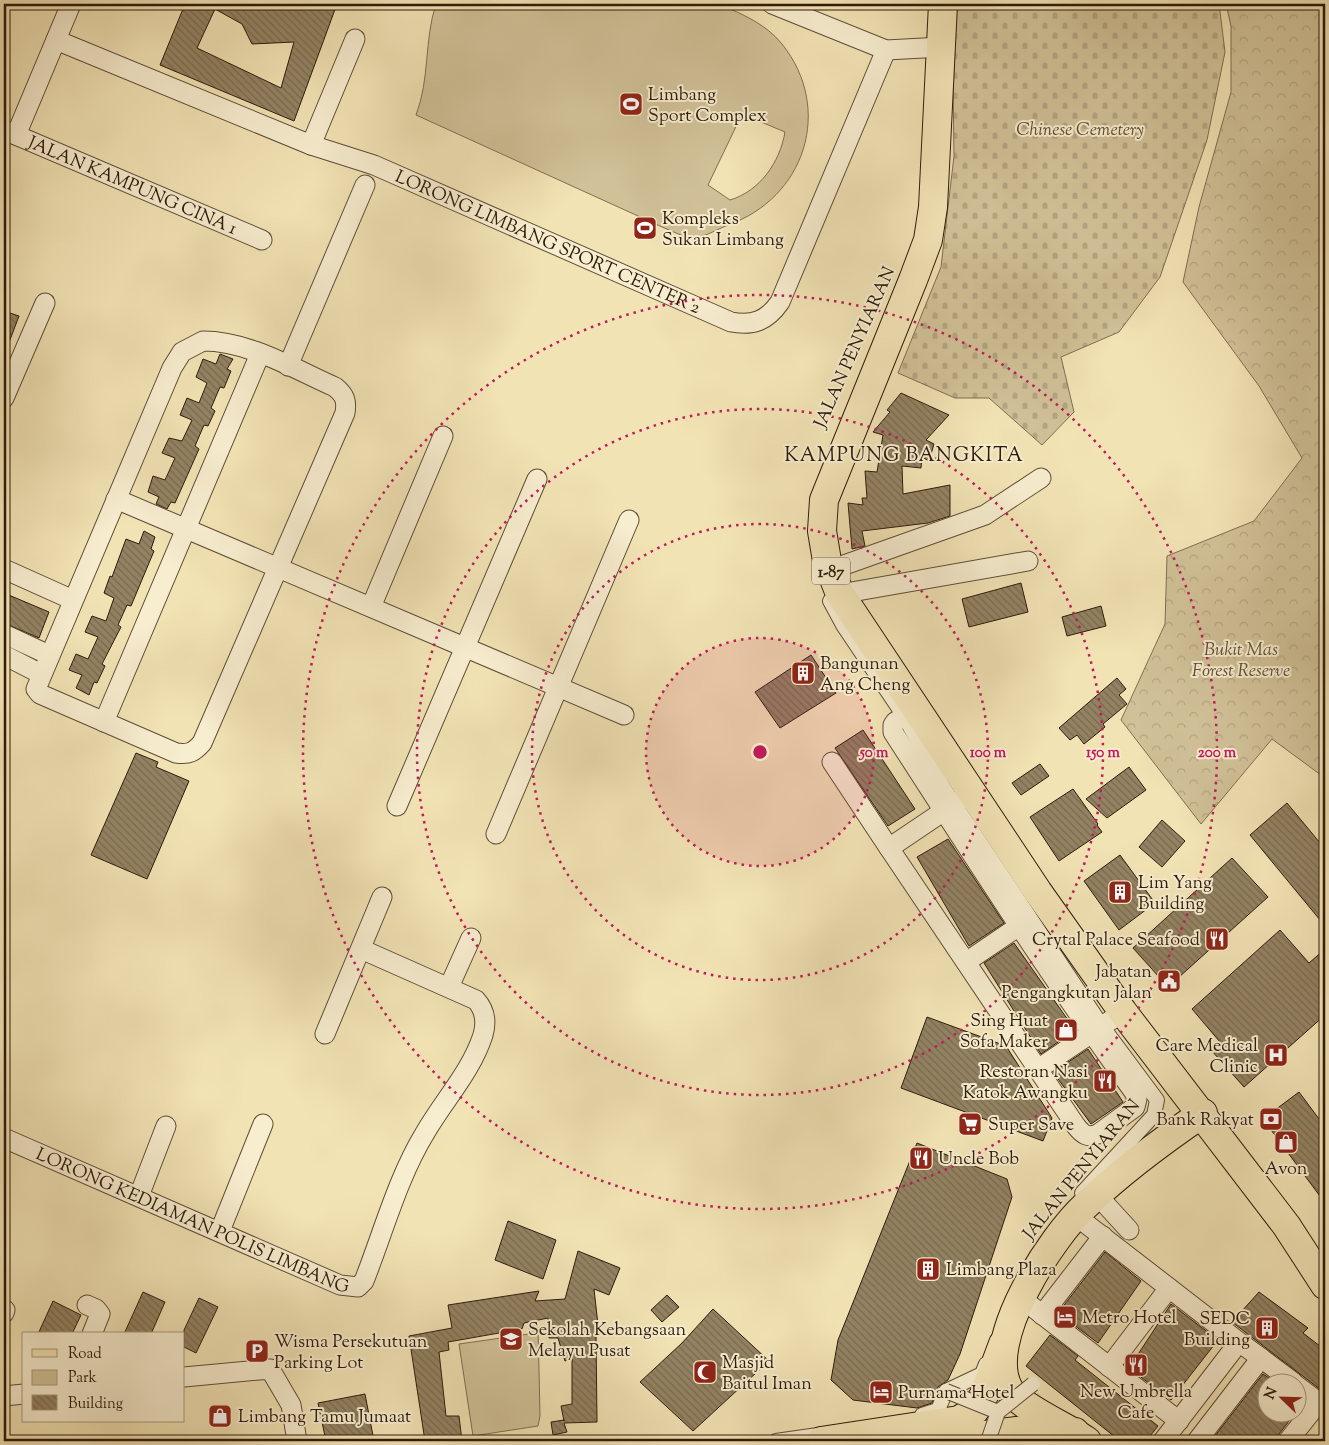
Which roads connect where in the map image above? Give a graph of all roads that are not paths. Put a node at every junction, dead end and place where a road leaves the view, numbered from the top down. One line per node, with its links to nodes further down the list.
1 (71, 4): 6 (street)
2 (772, 4): 8 (street)
3 (935, 4): 7 (street, JALAN PENYIARAN)
4 (943, 4): 7 (main road, 1-87)
5 (355, 39): 10 (street)
6 (56, 40): 9 (street); 10 (street, LORONG LIMBANG SPORT CENTER 2)
7 (936, 48): 8 (street); 26 (main road, 1-87); 35 (street, JALAN PENYIARAN)
8 (886, 50): 10 (street, LORONG LIMBANG SPORT CENTER 2)
9 (10, 132): 12 (street, JALAN KAMPUNG CINA 1)
10 (311, 145)
11 (366, 185): 15 (street)
12 (262, 240)
13 (45, 303): 16 (street)
14 (260, 354): 15 (street); 20 (street); 22 (street)
15 (288, 366): 24 (street)
16 (4, 398)
17 (443, 436): 28 (street)
18 (1041, 478): 26 (street)
19 (538, 479): 30 (street)
20 (116, 498): 22 (street); 27 (street)
21 (629, 520): 34 (street)
22 (186, 528): 24 (street); 37 (street)
23 (1028, 561): 26 (street)
24 (278, 568): 28 (street); 37 (street)
25 (4, 569): 27 (street)
26 (835, 582): 35 (main road, 1-87)
27 (73, 600): 32 (street)
28 (371, 607): 30 (street)
29 (4, 634): 32 (street)
30 (465, 648): 34 (street); 40 (street)
31 (4, 655): 33 (street)
32 (49, 655): 33 (street)
33 (41, 674): 37 (street)
34 (558, 687): 36 (street); 41 (street)
35 (910, 713): 39 (main road, 1-87)
36 (624, 715)
37 (104, 722)
38 (832, 762): 42 (street)
39 (950, 793): 42 (street); 44 (street); 49 (main road, 1-87)
40 (397, 806)
41 (496, 834)
42 (889, 848): 47 (street)
43 (382, 897): 46 (street)
44 (1020, 926): 47 (street); 49 (street)
45 (471, 938): 48 (street)
46 (361, 949): 48 (street, LORONG KEDIAMAN POLIS LIMBANG); 50 (street)
47 (966, 962): 52 (street)
48 (449, 987): 62 (street, LORONG KEDIAMAN POLIS LIMBANG)
49 (1106, 1023): 51 (main road, 1-87); 52 (street); 52 (street); 78 (street, JALAN PENYIARAN)
50 (325, 1034)
51 (1159, 1058): 53 (main road, 1-87); 57 (main road, 1-87)
52 (1038, 1069)
53 (1202, 1114): 57 (main road); 58 (main road)
54 (263, 1124): 62 (street)
55 (166, 1126): 60 (street)
56 (4, 1138): 60 (street, LORONG KEDIAMAN POLIS LIMBANG)
57 (1162, 1140): 58 (main road); 59 (main road)
58 (1224, 1142): 65 (main road)
59 (1097, 1195): 61 (main road); 63 (street)
60 (138, 1196): 62 (street, LORONG KEDIAMAN POLIS LIMBANG)
61 (1076, 1216): 64 (street); 67 (main road)
62 (220, 1230)
63 (1129, 1230)
64 (1103, 1236): 66 (street); 69 (street)
65 (1325, 1285)
66 (1169, 1288): 71 (street); 74 (street)
67 (1021, 1298): 69 (street); 72 (main road)
68 (87, 1305): 70 (street)
69 (1042, 1315): 74 (street)
70 (93, 1332)
71 (1239, 1342): 73 (street); 84 (street)
72 (1003, 1344): 85 (main road); 88 (main road)
73 (1261, 1358): 75 (street); 92 (street)
74 (1109, 1367): 84 (street)
75 (1280, 1372)
76 (185, 1378): 86 (street)
77 (1034, 1384): 83 (street, bridge)
78 (946, 1391): 83 (street, bridge); 87 (street)
79 (1306, 1393): 82 (street)
80 (22, 1394): 81 (street)
81 (4, 1396)
82 (1322, 1405): 93 (street)
83 (998, 1412): 90 (street, bridge)
84 (1178, 1421): 91 (street)
85 (1081, 1437): 89 (main road)
86 (296, 1441)
87 (776, 1441)
88 (821, 1441)
89 (937, 1441)
90 (988, 1441)
91 (1163, 1441)
92 (1197, 1441)
93 (1288, 1441)

